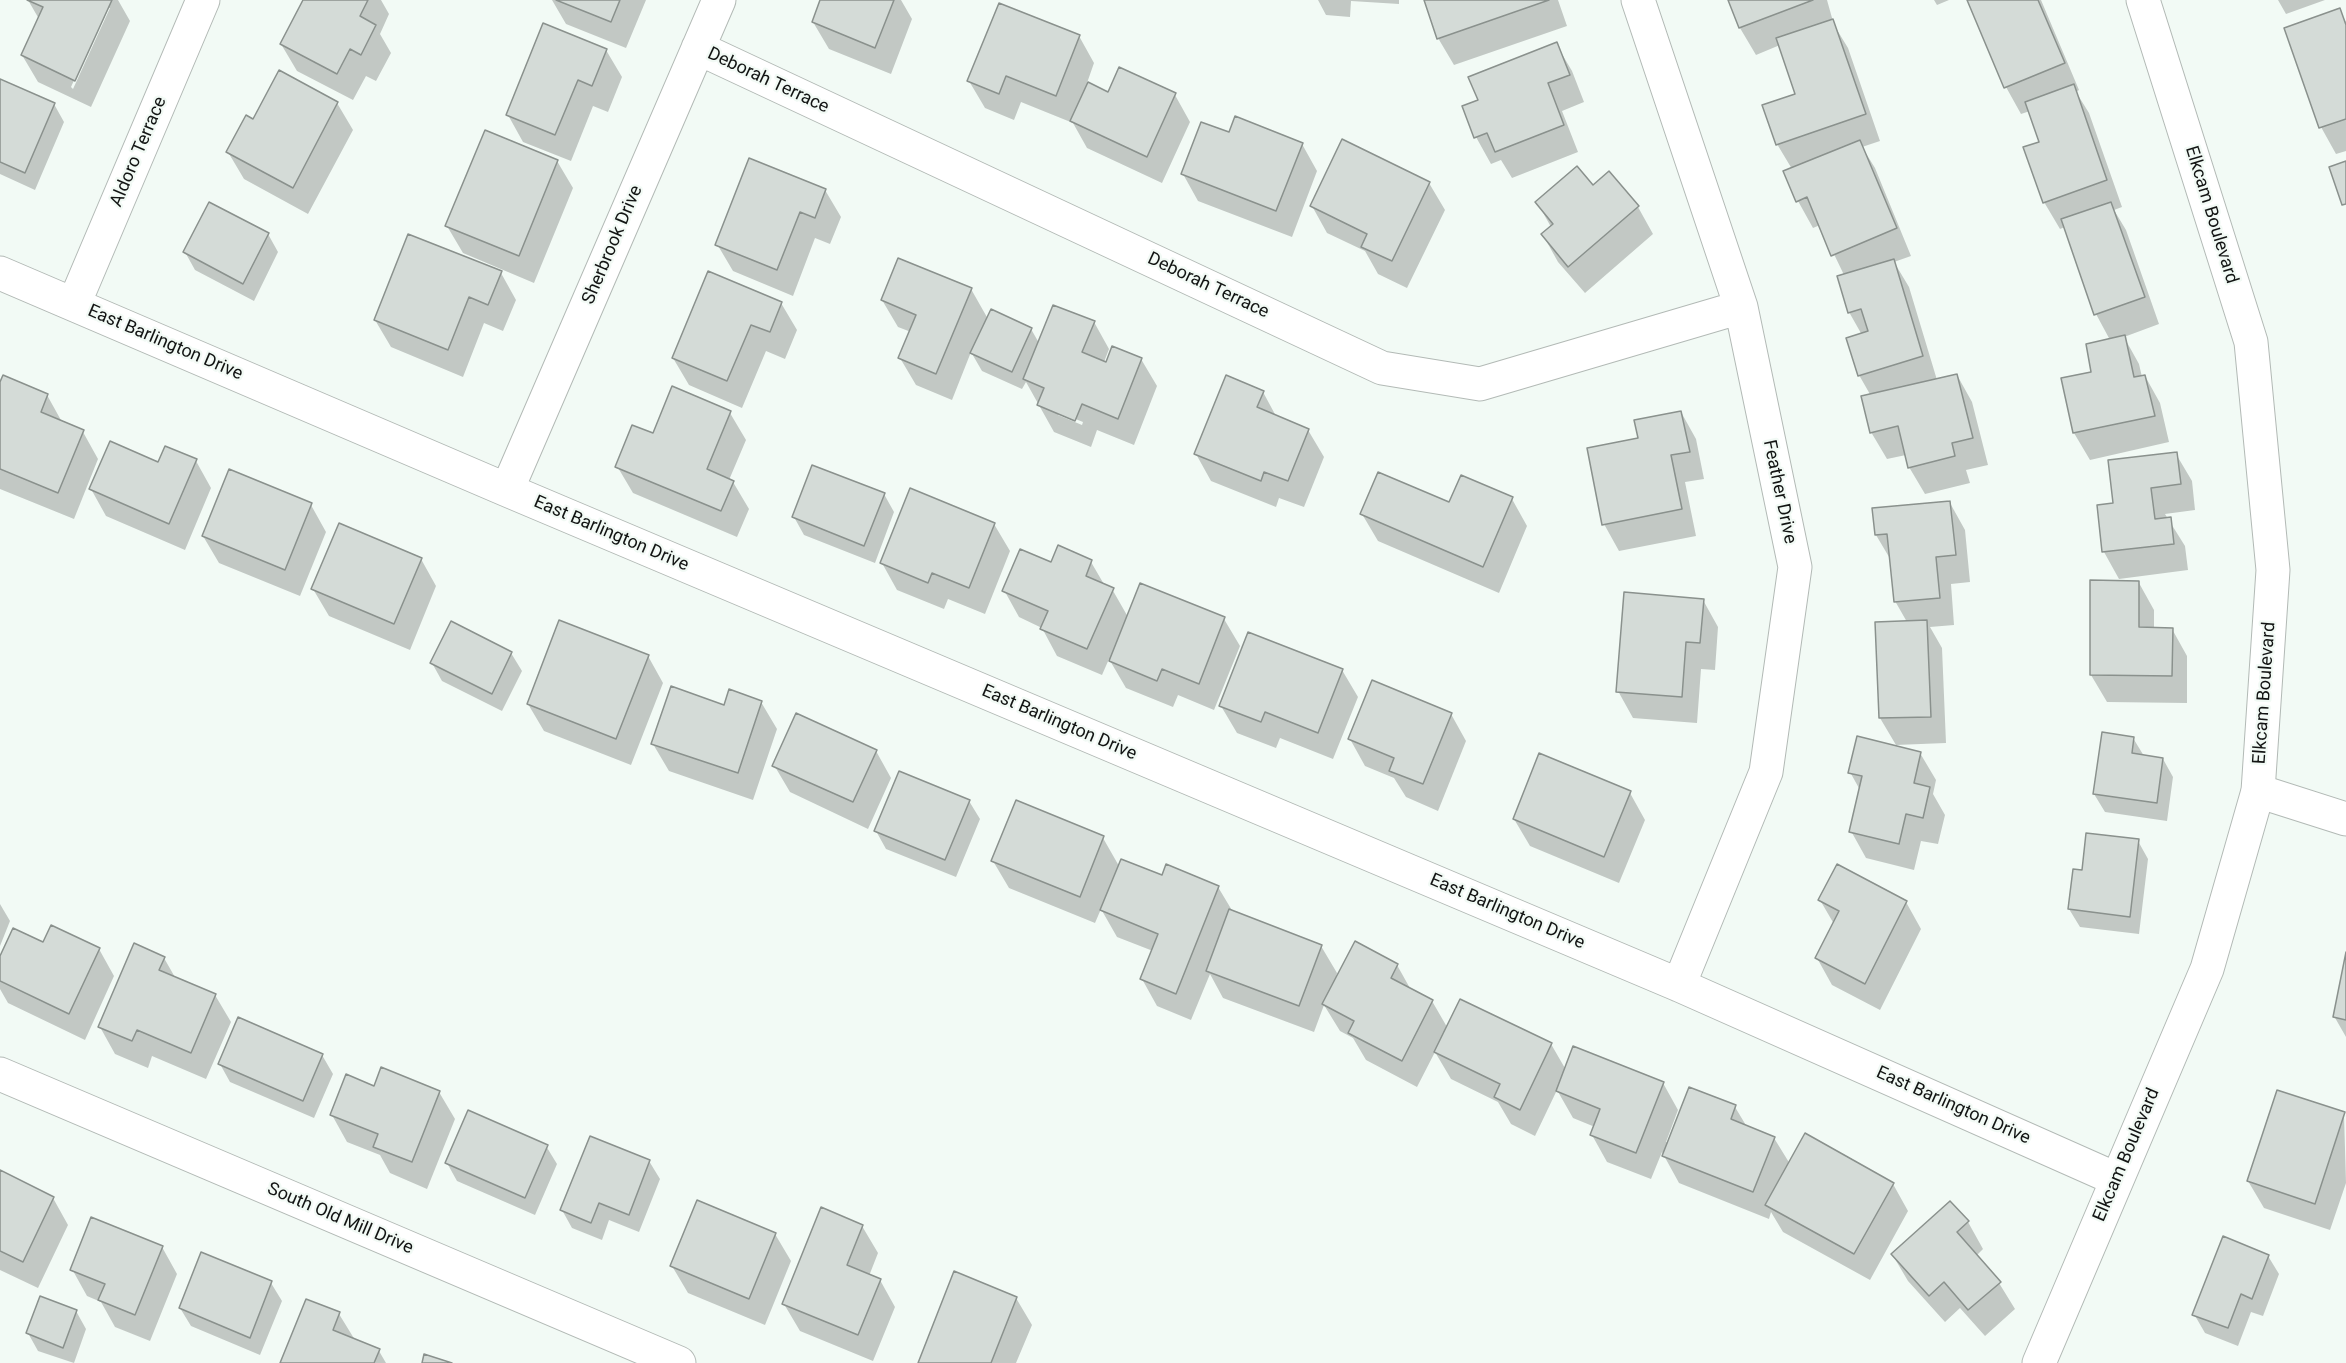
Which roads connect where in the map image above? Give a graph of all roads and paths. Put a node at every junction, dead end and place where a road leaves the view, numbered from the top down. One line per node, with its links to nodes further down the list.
1 (203, 0): 7 (street, Aldoro Terrace)
2 (719, 0): 5 (street, Sherbrook Drive)
3 (1638, 0): 8 (street, Feather Drive)
4 (2143, 0): 10 (street, Elkcam Boulevard)
5 (698, 48): 8 (street, Deborah Terrace); 9 (street, Sherbrook Drive)
6 (0, 273): 7 (street, East Barlington Drive)
7 (74, 304): 9 (street, East Barlington Drive)
8 (1741, 307): 12 (street, Feather Drive)
9 (507, 490): 12 (street, East Barlington Drive)
10 (2258, 791): 11 (street); 14 (street, Elkcam Boulevard)
11 (2346, 819)
12 (1680, 985): 14 (street, East Barlington Drive)
13 (0, 1074): 15 (street, South Old Mill Drive)
14 (2116, 1179): 16 (street, Elkcam Boulevard)
15 (680, 1363)
16 (2039, 1363)

